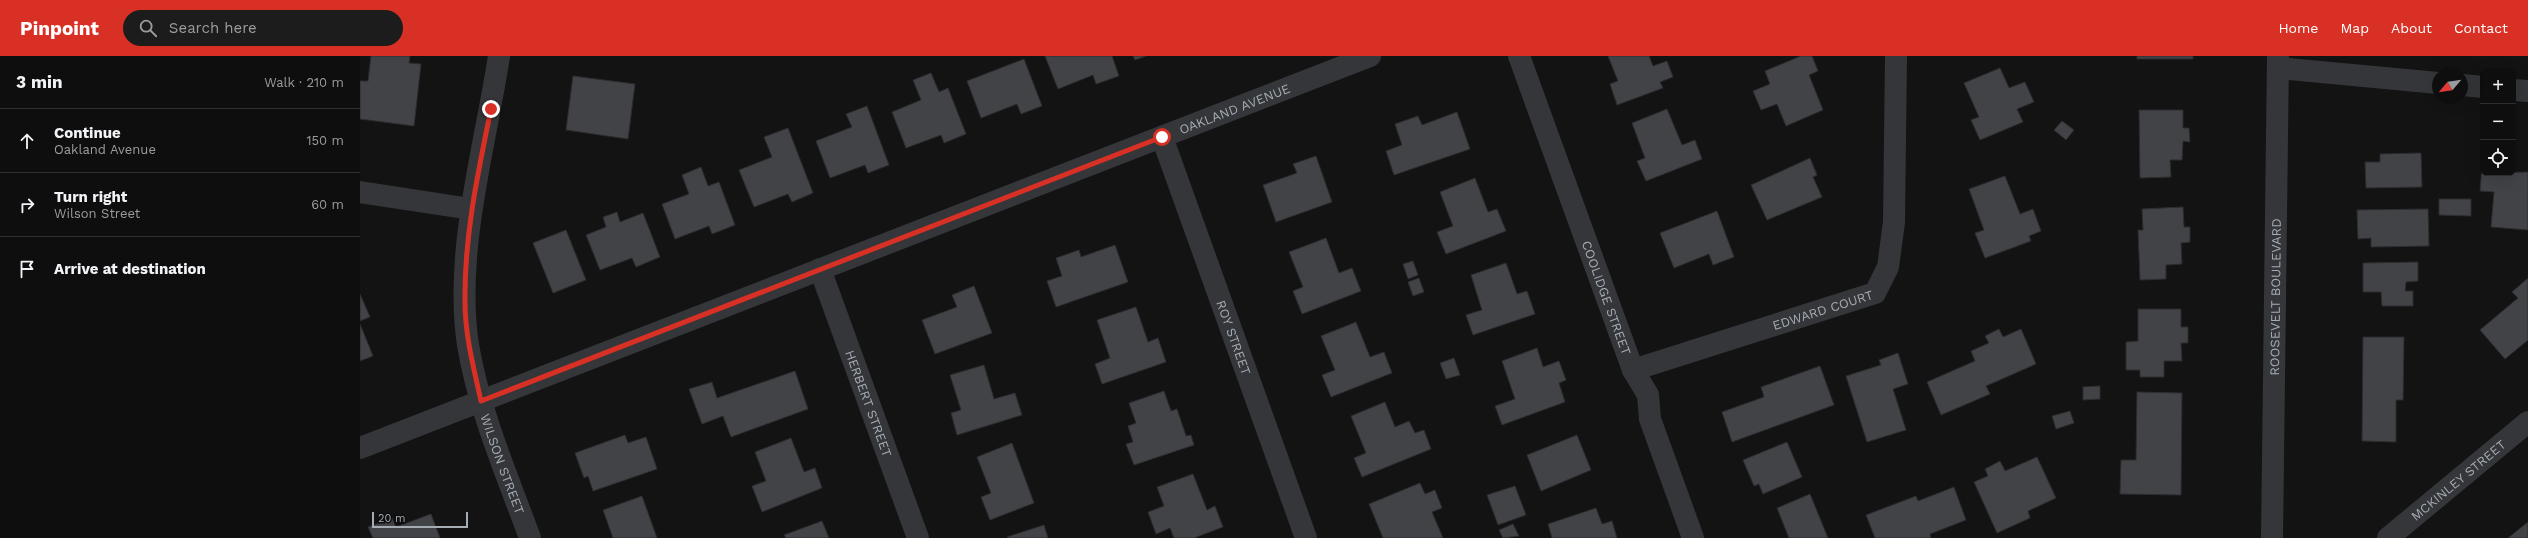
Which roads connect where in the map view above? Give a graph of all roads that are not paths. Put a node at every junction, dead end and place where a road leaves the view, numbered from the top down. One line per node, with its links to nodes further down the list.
1 (499, 56): 13 (street, WILSON STREET)
2 (1370, 56): 11 (street, OAKLAND AVENUE)
3 (1519, 56): 15 (street, COOLIDGE STREET)
4 (1896, 56): 15 (street, EDWARD COURT)
5 (2278, 62): 6 (street); 23 (street, ROOSEVELT BOULEVARD)
6 (2432, 82)
7 (2468, 86): 8 (street)
8 (2480, 87)
9 (2516, 90): 10 (street)
10 (2528, 91)
11 (1162, 137): 14 (street, OAKLAND AVENUE); 21 (street, ROY STREET)
12 (360, 192): 13 (street)
13 (471, 209): 16 (street, WILSON STREET)
14 (820, 269): 16 (street, OAKLAND AVENUE); 20 (street, HERBERT STREET)
15 (1633, 370): 22 (street, COOLIDGE STREET)
16 (481, 401): 18 (street, OAKLAND AVENUE); 19 (street, WILSON STREET)
17 (2528, 422): 24 (street, MCKINLEY STREET)
18 (360, 448)
19 (530, 538)
20 (918, 538)
21 (1306, 538)
22 (1693, 538)
23 (2272, 538)
24 (2388, 538)

